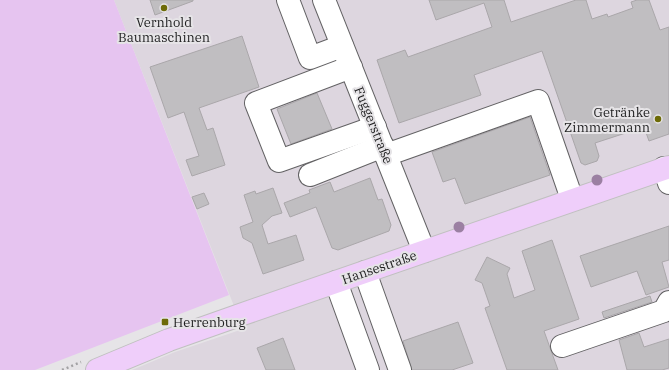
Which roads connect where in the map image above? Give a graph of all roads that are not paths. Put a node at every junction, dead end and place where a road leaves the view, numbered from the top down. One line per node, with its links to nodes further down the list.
1 (288, 0): 3 (street)
2 (324, 0): 3 (street, Fuggerstraße)
3 (342, 46): 4 (street, Fuggerstraße)
4 (351, 67): 5 (street, Fuggerstraße); 5 (street)
5 (381, 142): 7 (street); 8 (street); 9 (street, Fuggerstraße)
6 (667, 173): 8 (main road, Hansestraße)
7 (310, 175)
8 (572, 199): 9 (main road, Hansestraße)
9 (424, 251): 10 (main road, Hansestraße)
10 (365, 272): 11 (main road, Hansestraße); 17 (street)
11 (330, 284): 14 (main road, Hansestraße); 15 (street); 16 (street)
12 (669, 302): 13 (street)
13 (562, 346)
14 (96, 370)
15 (353, 370)
16 (368, 370)
17 (400, 370)

